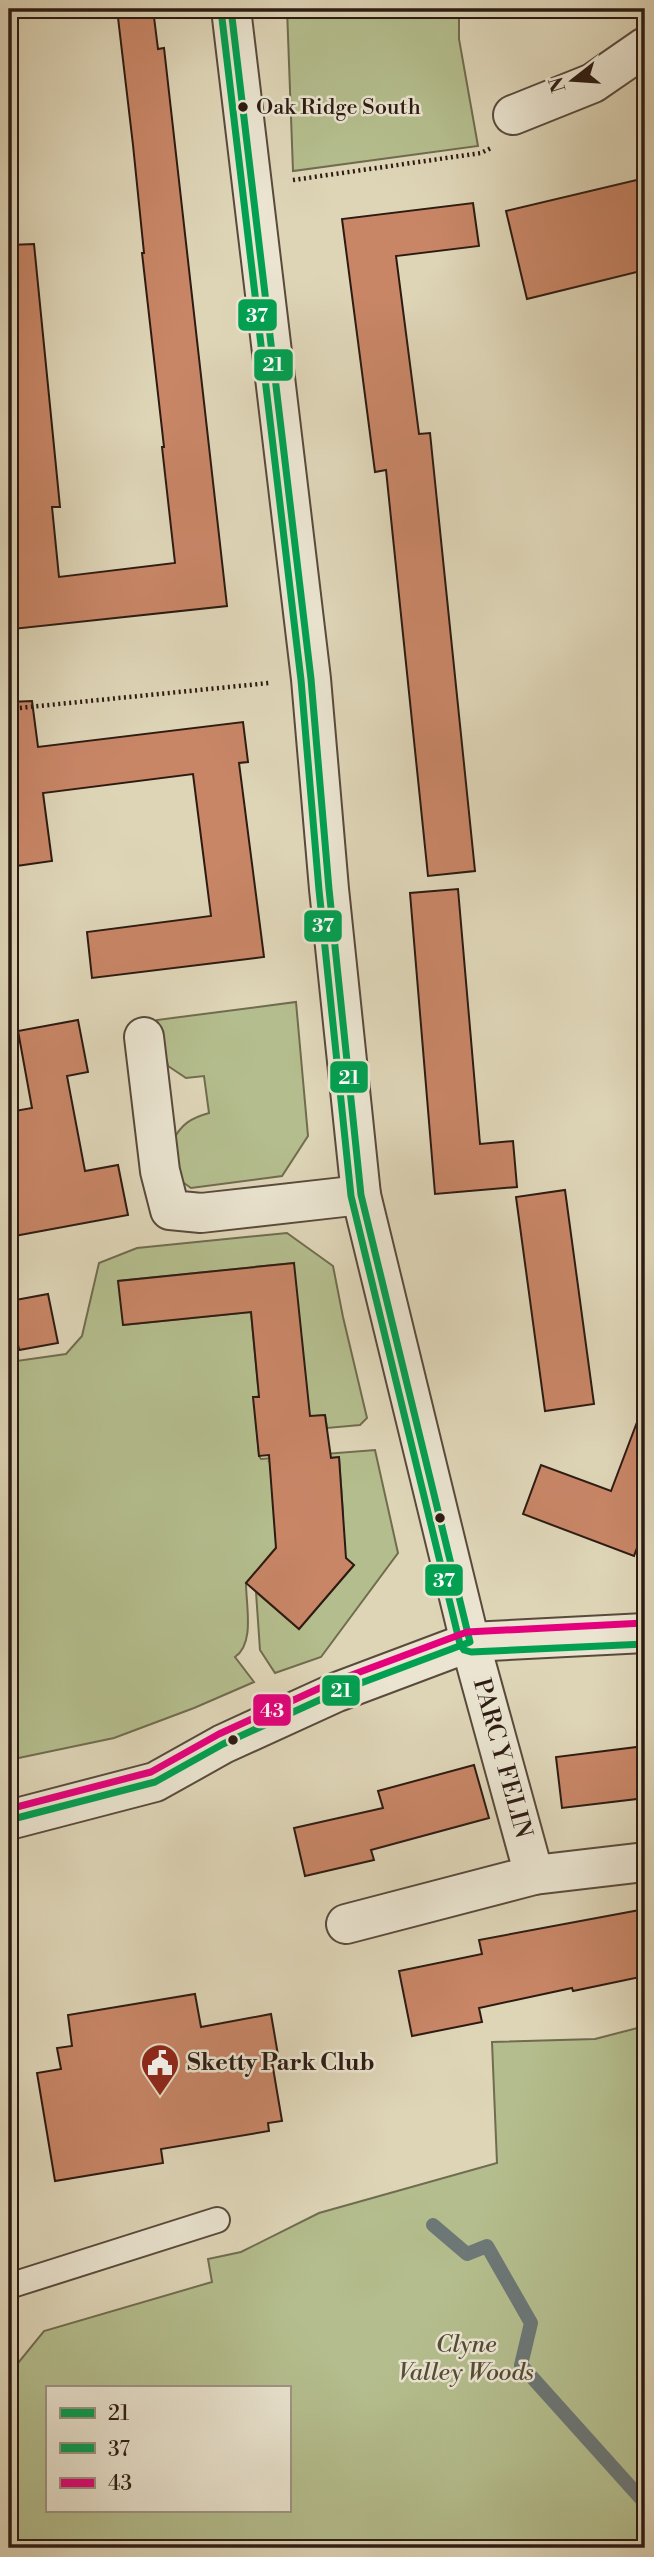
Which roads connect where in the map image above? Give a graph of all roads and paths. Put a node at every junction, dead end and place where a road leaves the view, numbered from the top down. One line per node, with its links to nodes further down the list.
1 (232, 9): 5 (street, PARC Y FELIN)
2 (645, 47): 3 (street)
3 (513, 115)
4 (481, 153): 5 (path)
5 (254, 185): 6 (street, PARC Y FELIN)
6 (311, 679): 7 (path); 9 (street, PARC Y FELIN)
7 (9, 709)
8 (144, 1037): 9 (street)
9 (361, 1195): 11 (street, PARC Y FELIN)
10 (645, 1633): 11 (street)
11 (470, 1642): 12 (street); 14 (street, PARC Y FELIN)
12 (9, 1820)
13 (645, 1862): 14 (street)
14 (534, 1875): 15 (street)
15 (346, 1924)
16 (217, 2220): 17 (lane)
17 (9, 2287)

